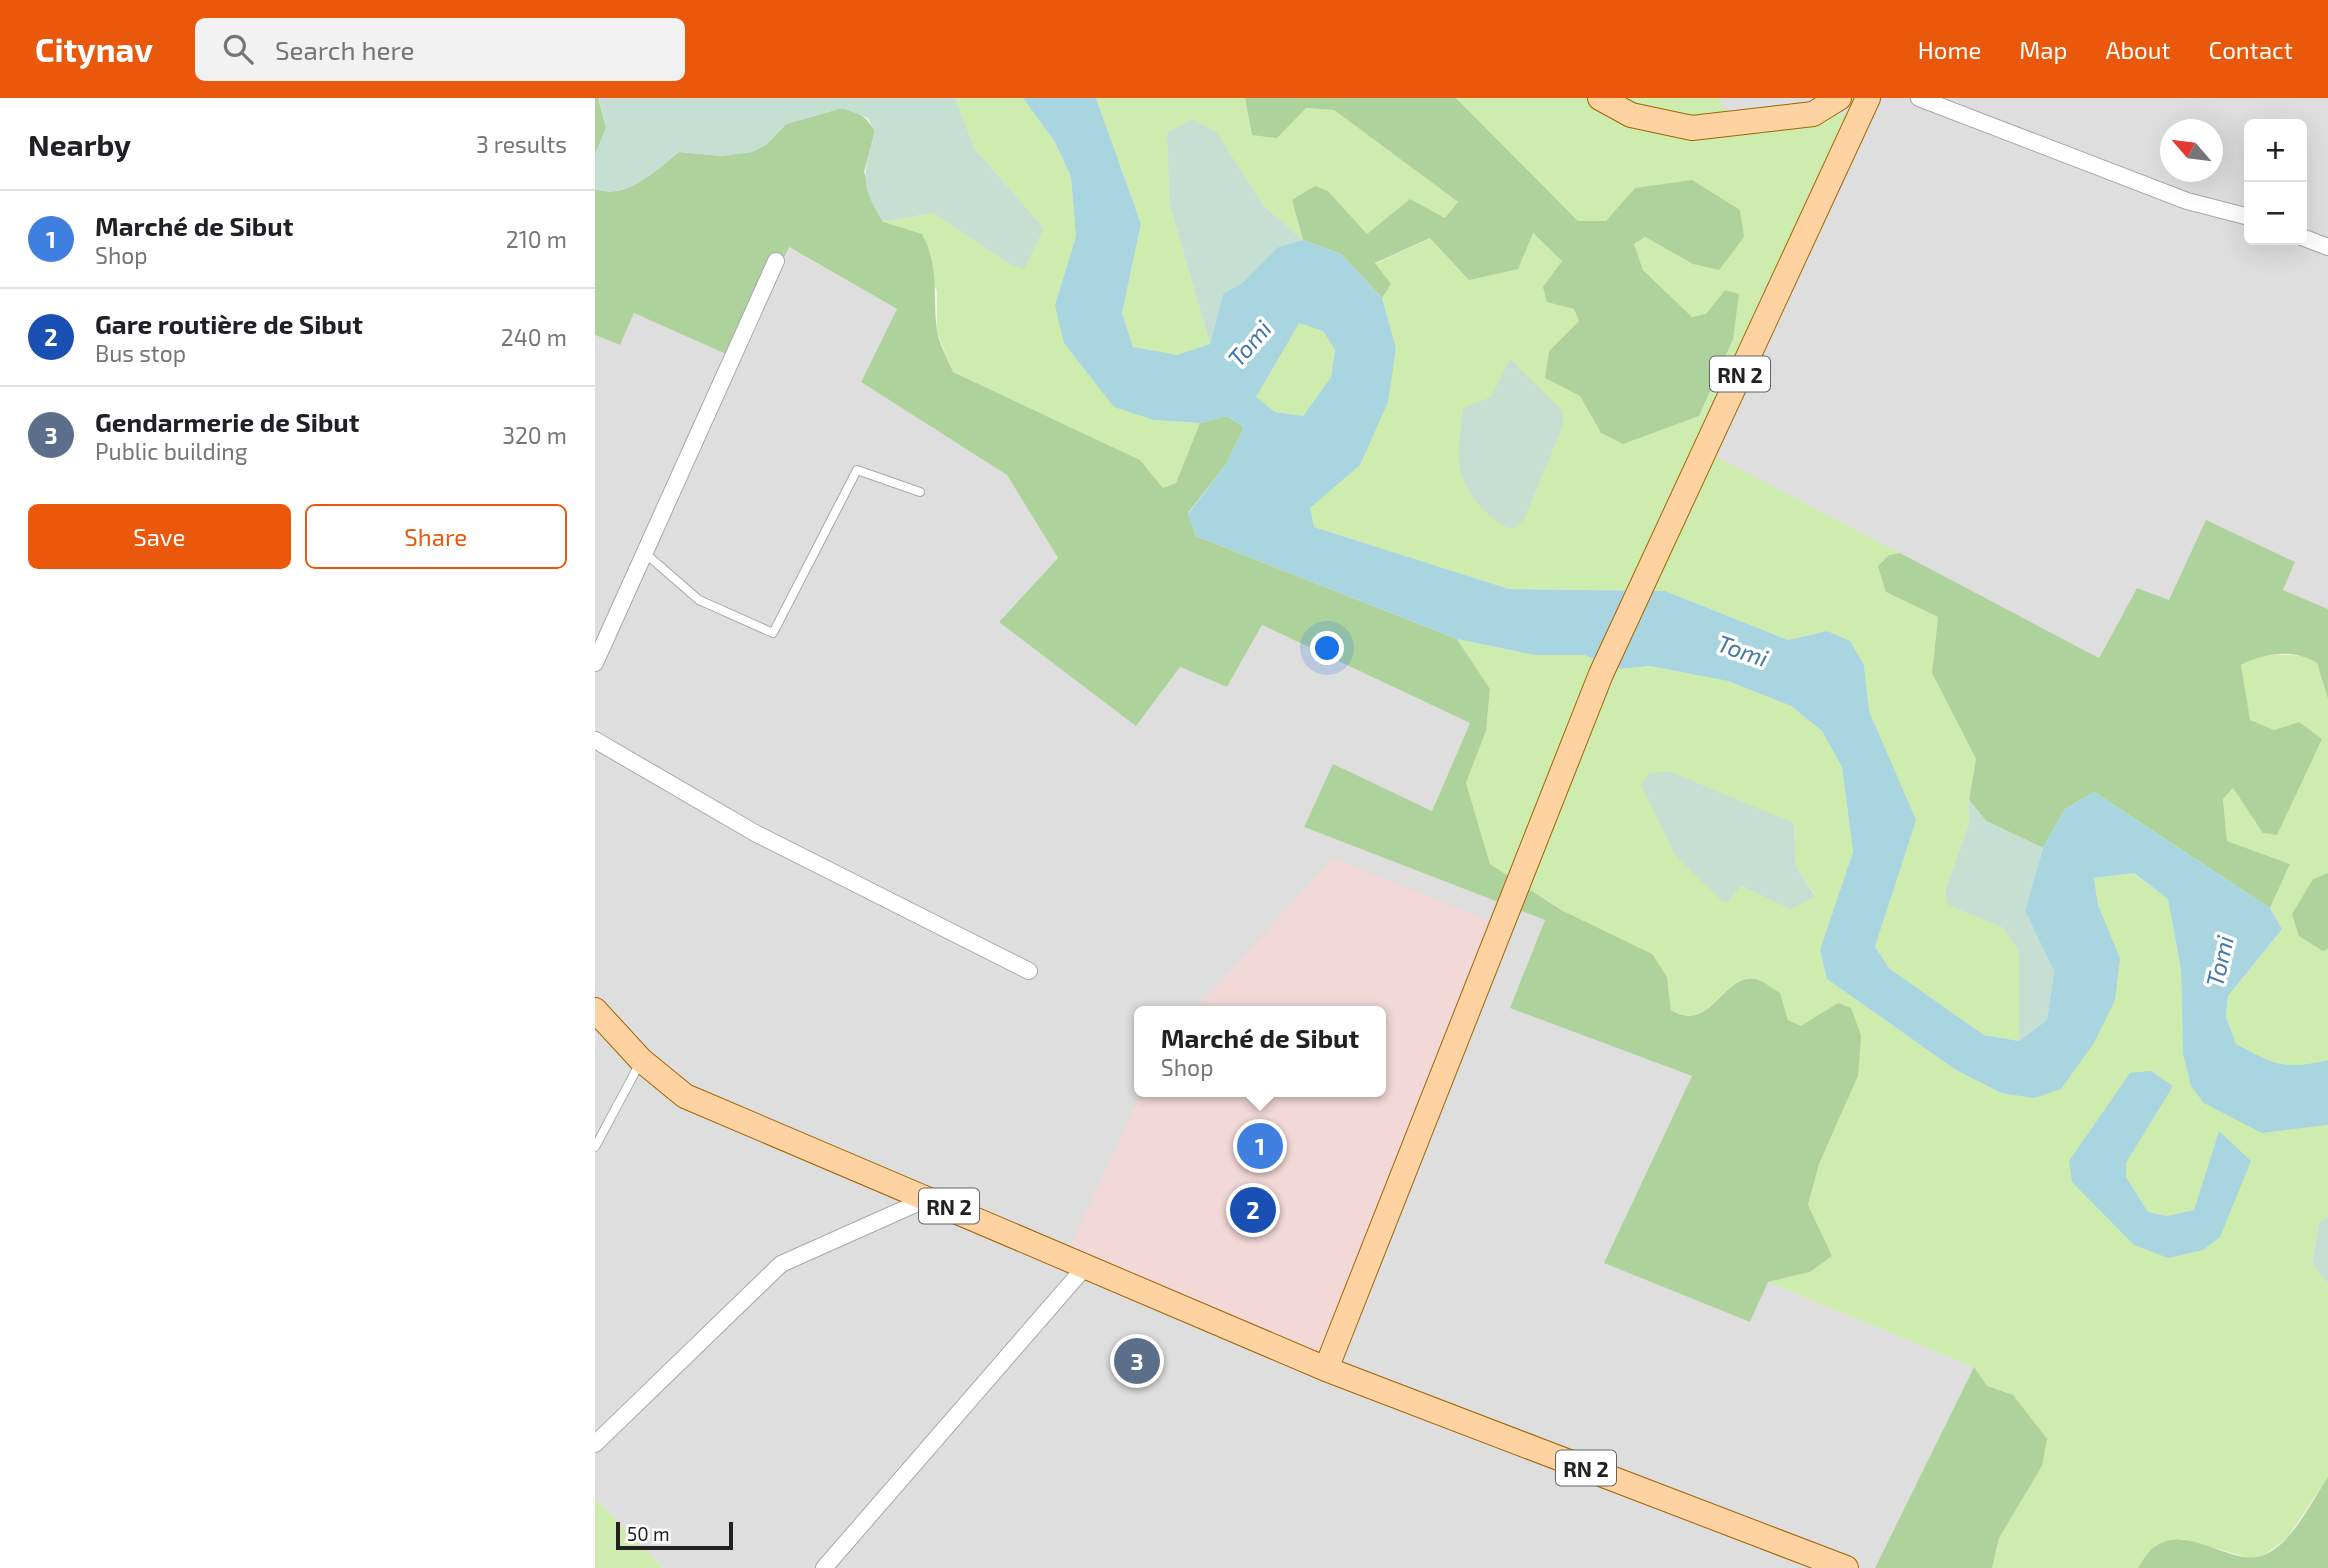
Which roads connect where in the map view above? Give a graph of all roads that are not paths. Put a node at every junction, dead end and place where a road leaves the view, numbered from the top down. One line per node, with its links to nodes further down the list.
1 (1600, 98): 2 (main road)
2 (1839, 98)
3 (1868, 98): 19 (main road, RN 2)
4 (1919, 98): 5 (street)
5 (2244, 216)
6 (2307, 239): 7 (street)
7 (2328, 247)
8 (776, 261): 10 (street)
9 (920, 492): 10 (lane)
10 (646, 554): 11 (street)
11 (595, 663)
12 (595, 740): 13 (street)
13 (1029, 971)
14 (595, 1010): 15 (main road, RN 2)
15 (641, 1060): 16 (lane); 17 (main road, RN 2)
16 (595, 1147)
17 (930, 1198): 18 (main road, RN 2); 20 (street)
18 (1086, 1267): 19 (main road, RN 2); 21 (street)
19 (1326, 1369): 22 (main road, RN 2)
20 (595, 1444)
21 (824, 1568)
22 (1846, 1568)

